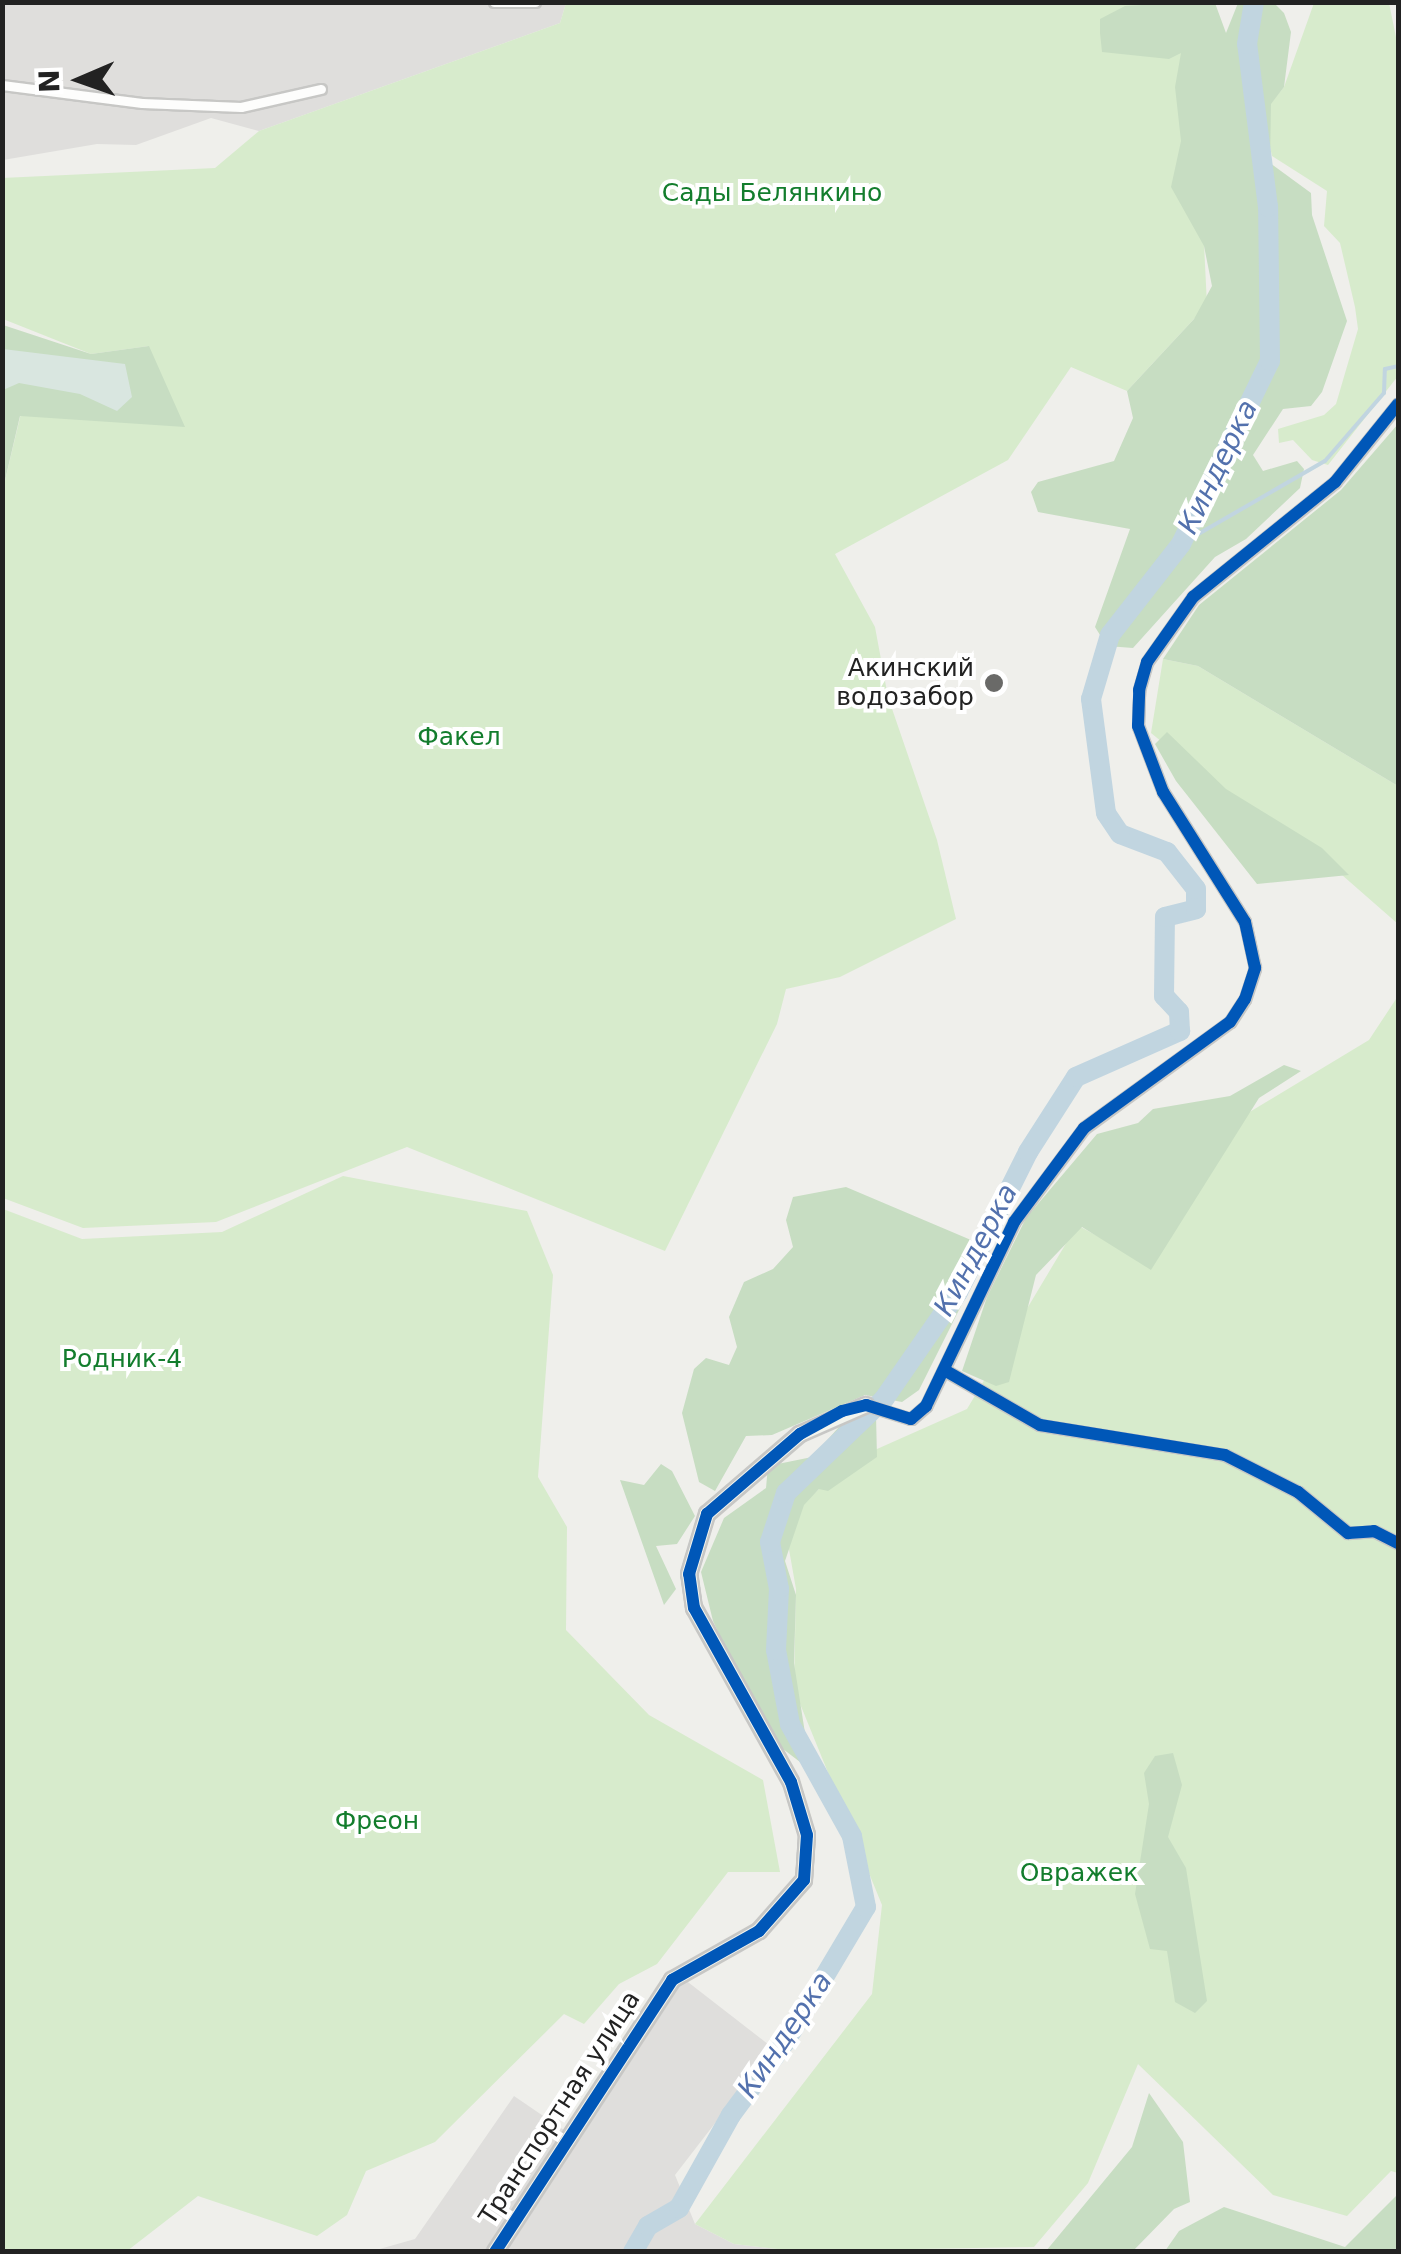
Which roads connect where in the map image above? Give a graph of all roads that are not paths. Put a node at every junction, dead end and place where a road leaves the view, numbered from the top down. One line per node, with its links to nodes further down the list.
1 (494, 2): 2 (street)
2 (536, 2)
3 (2, 85): 4 (street)
4 (320, 89)
5 (1398, 404): 6 (street)
6 (946, 1372): 7 (street); 8 (street)
7 (866, 1405): 9 (street, Транспортная улица)
8 (1398, 1543)
9 (495, 2252)

